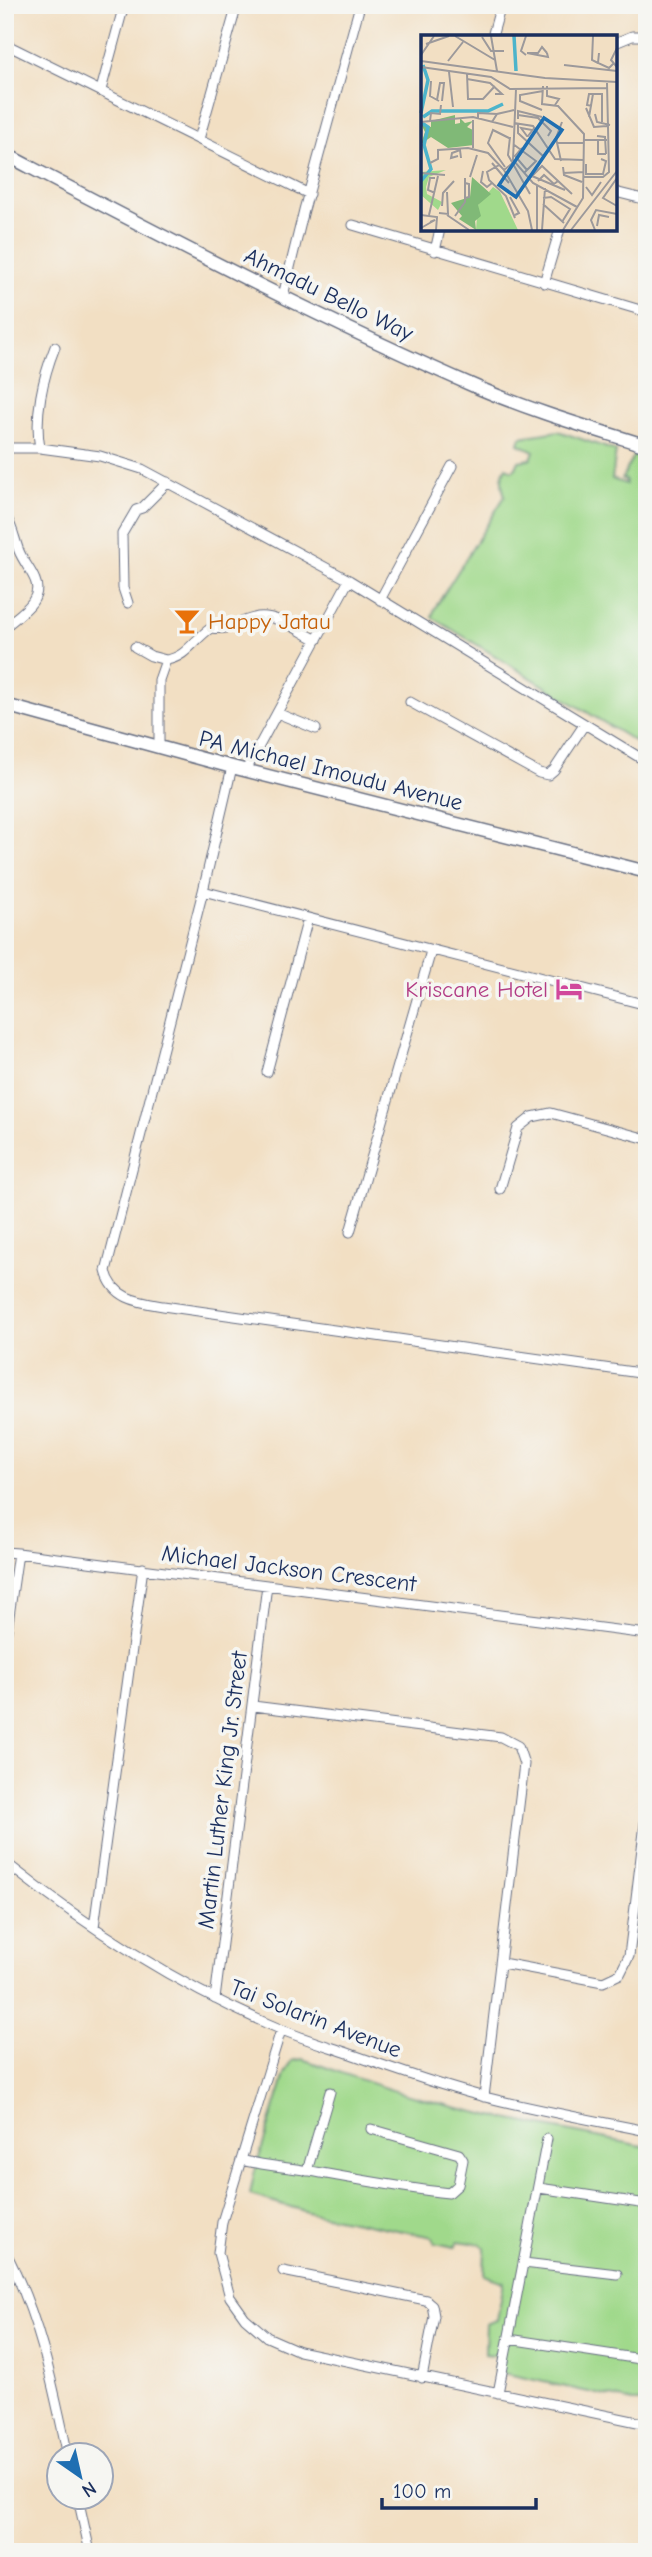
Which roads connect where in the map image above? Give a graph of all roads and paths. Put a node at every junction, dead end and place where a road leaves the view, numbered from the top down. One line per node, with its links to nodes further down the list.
1 (124, 5): 9 (street)
2 (237, 5): 10 (street)
3 (360, 5): 13 (street)
4 (501, 5): 5 (street)
5 (493, 35)
6 (647, 36): 7 (street)
7 (617, 42)
8 (5, 44): 9 (street)
9 (101, 90): 10 (street)
10 (199, 139): 13 (street)
11 (5, 154): 20 (main road, Ahmadu Bello Way)
12 (617, 192): 14 (street)
13 (309, 194): 20 (street)
14 (647, 200)
15 (353, 225): 18 (street)
16 (440, 231): 18 (street)
17 (558, 231): 19 (street)
18 (435, 251): 19 (street)
19 (544, 283): 21 (street)
20 (283, 296): 23 (main road, Ahmadu Bello Way)
21 (647, 312)
22 (55, 347): 25 (street)
23 (647, 446)
24 (5, 448): 25 (street)
25 (40, 448): 27 (street)
26 (452, 466): 30 (street)
27 (168, 482): 29 (street); 31 (street)
28 (5, 515): 32 (street)
29 (349, 580): 30 (street); 33 (street)
30 (380, 600): 39 (street)
31 (128, 603)
32 (5, 627)
33 (317, 640): 35 (street); 38 (street)
34 (135, 648): 35 (street)
35 (166, 660): 41 (street)
36 (410, 702): 39 (street)
37 (5, 705): 41 (main road, PA Michael Imoudu Avenue)
38 (277, 713): 40 (street); 44 (street)
39 (584, 725): 42 (street)
40 (316, 729)
41 (159, 747): 43 (main road, PA Michael Imoudu Avenue)
42 (647, 762)
43 (232, 767): 44 (main road, PA Michael Imoudu Avenue); 46 (street)
44 (246, 771): 45 (main road, PA Michael Imoudu Avenue)
45 (647, 872)
46 (203, 891): 47 (street); 54 (street)
47 (308, 918): 48 (street); 50 (street)
48 (430, 951): 49 (street); 53 (street)
49 (647, 1005)
50 (267, 1072)
51 (647, 1139): 52 (street)
52 (500, 1189)
53 (350, 1232)
54 (647, 1374)
55 (5, 1552): 56 (street, Michael Jackson Crescent)
56 (18, 1553): 57 (street, Michael Jackson Crescent); 60 (street)
57 (143, 1568): 58 (street, Michael Jackson Crescent); 64 (street)
58 (267, 1585): 59 (street, Michael Jackson Crescent); 61 (street, Martin Luther King Jr. Street)
59 (647, 1634)
60 (5, 1644)
61 (253, 1706): 65 (street); 66 (street, Martin Luther King Jr. Street)
62 (647, 1807): 65 (street)
63 (5, 1862): 64 (street, Tai Solarin Avenue)
64 (94, 1927): 66 (street, Tai Solarin Avenue)
65 (502, 1963): 69 (street)
66 (215, 1999): 67 (street, Tai Solarin Avenue)
67 (281, 2030): 69 (street, Tai Solarin Avenue); 73 (street)
68 (330, 2092): 74 (street)
69 (484, 2096): 71 (street, Tai Solarin Avenue)
70 (371, 2129): 74 (street)
71 (647, 2131)
72 (547, 2139): 75 (street)
73 (241, 2160): 74 (street); 83 (street)
74 (307, 2171)
75 (539, 2188): 76 (street); 78 (street)
76 (647, 2204)
77 (5, 2250): 86 (street)
78 (524, 2263): 80 (street); 81 (street)
79 (284, 2271): 83 (street)
80 (617, 2274)
81 (509, 2339): 82 (street); 84 (street)
82 (647, 2360)
83 (422, 2378): 84 (street)
84 (498, 2393): 85 (street)
85 (647, 2424)
86 (65, 2442)
87 (81, 2512): 88 (street)
88 (90, 2552)

